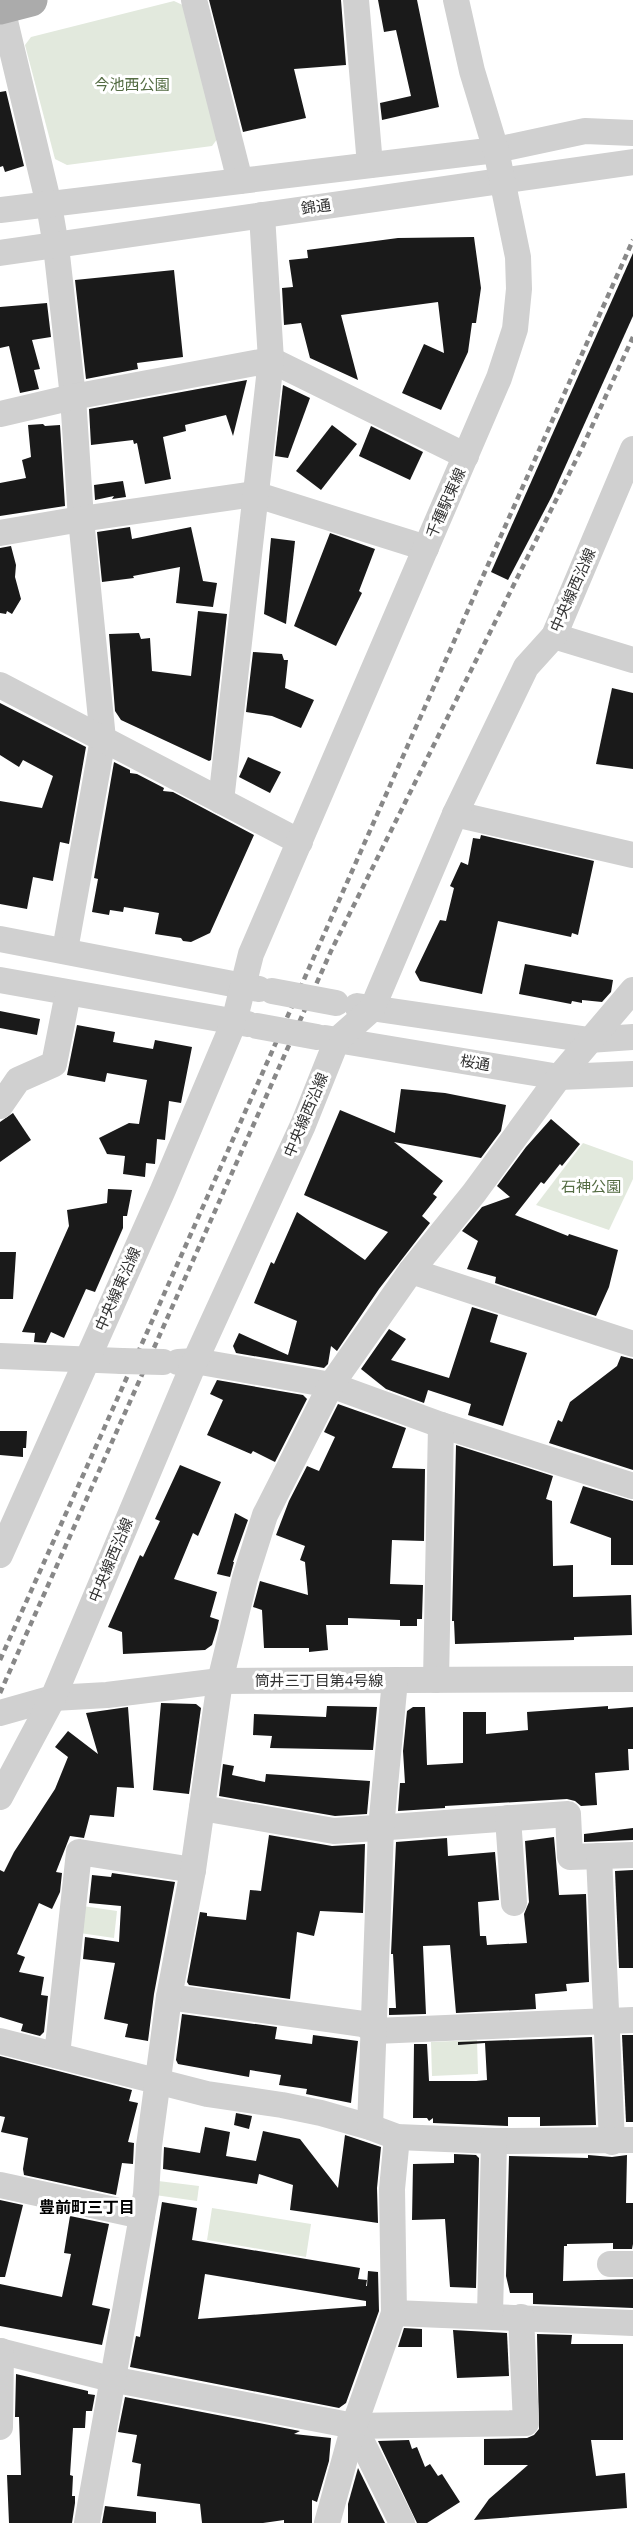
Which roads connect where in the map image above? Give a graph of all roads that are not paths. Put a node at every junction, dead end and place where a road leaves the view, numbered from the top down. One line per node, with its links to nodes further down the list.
1 (194, 0): 9 (street)
2 (356, 0): 8 (street)
3 (456, 0): 6 (street, 千種駅東線)
4 (8, 4): 11 (street)
5 (633, 133): 6 (street)
6 (496, 150): 8 (street); 10 (street, 千種駅東線)
7 (633, 162): 10 (street, 錦通)
8 (370, 165): 9 (street)
9 (240, 181): 11 (street)
10 (503, 181): 13 (street, 錦通); 20 (street, 千種駅東線)
11 (49, 205): 12 (street); 14 (street)
12 (0, 210)
13 (262, 215): 14 (street, 錦通); 16 (street)
14 (56, 246): 15 (street, 錦通); 17 (street)
15 (0, 253)
16 (271, 360): 17 (street); 20 (street); 21 (street)
17 (73, 397): 18 (street); 22 (street)
18 (0, 414)
19 (633, 449): 25 (street, 中央線西沿線)
20 (466, 456): 24 (street, 千種駅東線)
21 (254, 494): 22 (street); 24 (street); 29 (street)
22 (81, 519): 23 (street); 28 (street)
23 (0, 533)
24 (426, 548): 31 (street, 千種駅東線)
25 (554, 636): 26 (street); 30 (street, 中央線西沿線)
26 (633, 660)
27 (0, 685): 28 (street)
28 (103, 740): 29 (street); 34 (street)
29 (221, 801): 31 (street)
30 (455, 814): 32 (street); 39 (street, 中央線西沿線)
31 (300, 842): 36 (street, 千種駅東線)
32 (633, 855)
33 (0, 939): 34 (street)
34 (65, 950): 36 (street)
35 (0, 980): 38 (street)
36 (243, 986): 39 (street, bridge); 40 (street, 中央線東沿線)
37 (633, 990): 43 (street)
38 (68, 993): 40 (street); 46 (street)
39 (372, 1009): 42 (street, 中央線西沿線); 43 (street)
40 (245, 1024): 42 (street, 桜通, bridge); 50 (street, 中央線東沿線)
41 (633, 1036): 43 (street)
42 (327, 1039): 45 (street, 桜通); 51 (street, 中央線西沿線)
43 (589, 1040): 45 (street)
44 (633, 1074): 45 (street, 桜通)
45 (560, 1077): 47 (street)
46 (0, 1106)
47 (411, 1271): 48 (street); 52 (street)
48 (633, 1344)
49 (0, 1356): 50 (street)
50 (87, 1359): 51 (street, bridge); 55 (street, 中央線東沿線)
51 (195, 1361): 52 (street); 60 (street, 中央線西沿線)
52 (331, 1385): 53 (street); 59 (street)
53 (441, 1425): 54 (street); 58 (street)
54 (633, 1486)
55 (1, 1549)
56 (633, 1679): 58 (street, 筒井三丁目第4号線)
57 (395, 1680): 58 (street, 筒井三丁目第4号線); 59 (street, 筒井三丁目第4号線); 65 (street)
58 (436, 1680)
59 (220, 1681): 60 (street, 筒井三丁目第4号線); 63 (street)
60 (53, 1698): 61 (street, 筒井三丁目第4号線); 62 (street, 中央線西沿線)
61 (3, 1712)
62 (0, 1797)
63 (202, 1808): 65 (street); 68 (street)
64 (508, 1818): 65 (street); 67 (street); 69 (street)
65 (381, 1828): 73 (street)
66 (633, 1855): 67 (street)
67 (599, 1856): 72 (street)
68 (193, 1870): 70 (street); 75 (street)
69 (514, 1903)
70 (169, 1997): 73 (street); 76 (street)
71 (633, 2020): 72 (street)
72 (606, 2021): 73 (street); 80 (street)
73 (375, 2031): 77 (street)
74 (0, 2041): 75 (street)
75 (57, 2055): 76 (street)
76 (158, 2083): 77 (street); 82 (street)
77 (370, 2127): 78 (street)
78 (397, 2137): 79 (street); 83 (street)
79 (494, 2141): 80 (street); 84 (street)
80 (623, 2141)
81 (0, 2185): 82 (street)
82 (142, 2216): 88 (street)
83 (394, 2313): 84 (street); 89 (street)
84 (490, 2315): 85 (street)
85 (521, 2317): 86 (street); 89 (street)
86 (633, 2323)
87 (0, 2351): 88 (street); 90 (street)
88 (111, 2379): 89 (street); 91 (street)
89 (354, 2426): 92 (street); 93 (street)
90 (0, 2427)
91 (87, 2523)
92 (327, 2523)
93 (402, 2523)

